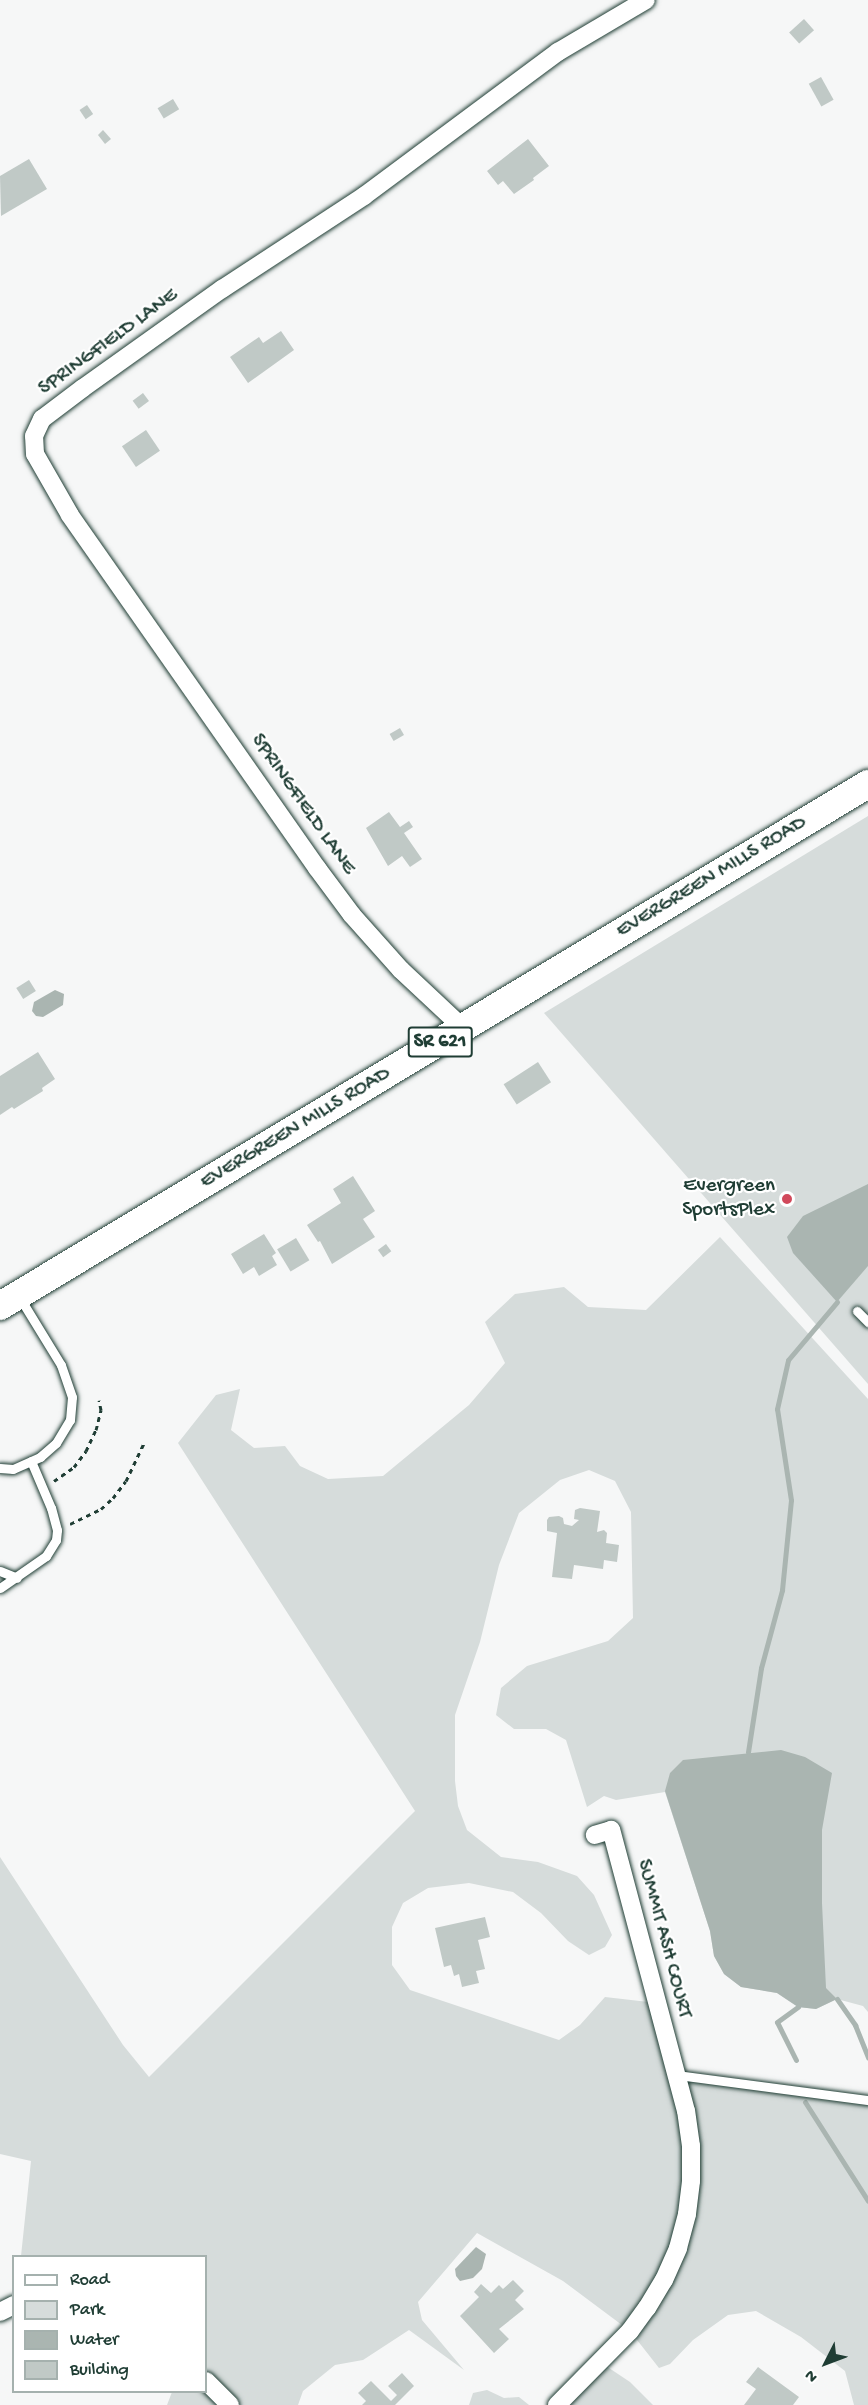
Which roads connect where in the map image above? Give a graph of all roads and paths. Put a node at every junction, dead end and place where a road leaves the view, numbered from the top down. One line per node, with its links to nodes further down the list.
1 (646, 0): 3 (street, SPRINGFIELD LANE)
2 (868, 784): 3 (main road, EVERGREEN MILLS ROAD / SR 621)
3 (463, 1028): 4 (main road, EVERGREEN MILLS ROAD / SR 621)
4 (9, 1301): 9 (lane)
5 (857, 1311): 6 (lane)
6 (868, 1322)
7 (99, 1400): 11 (path)
8 (145, 1441): 12 (path)
9 (31, 1461): 10 (lane); 11 (lane)
10 (0, 1468)
11 (42, 1487): 12 (lane)
12 (57, 1530): 14 (lane)
13 (0, 1571): 14 (lane)
14 (17, 1578): 15 (lane)
15 (0, 1588)
16 (595, 1835): 17 (street, SUMMIT ASH COURT)
17 (677, 2075): 18 (lane); 21 (street, SUMMIT ASH COURT)
18 (868, 2100)
19 (207, 2382): 20 (street)
20 (230, 2405)
21 (557, 2405)

